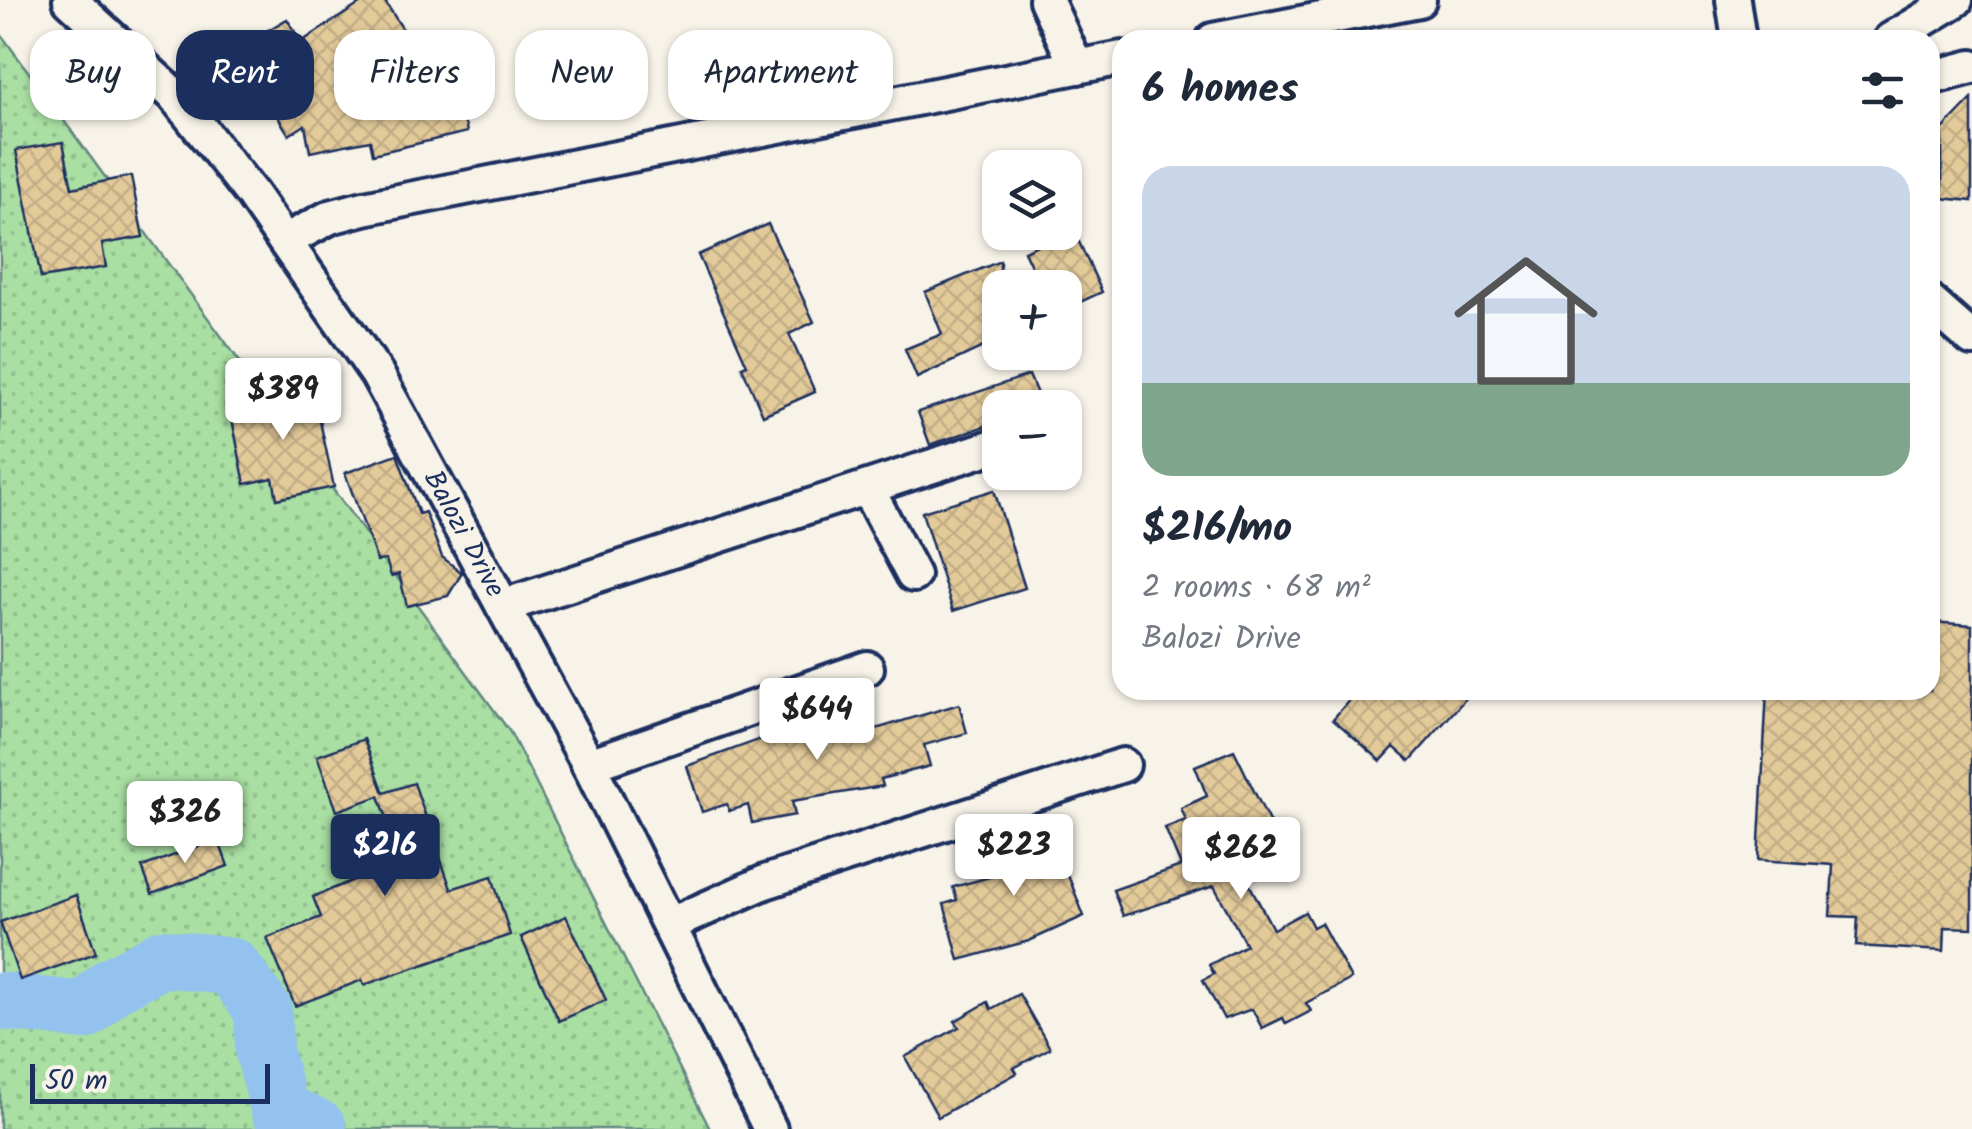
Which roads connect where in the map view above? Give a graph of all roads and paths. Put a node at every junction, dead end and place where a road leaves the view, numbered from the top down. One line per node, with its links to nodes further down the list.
1 (70, 0): 13 (street, Balozi Drive)
2 (1046, 0): 10 (street)
3 (1419, 0): 6 (street)
4 (1733, 0): 7 (street)
5 (1956, 0): 8 (street)
6 (1264, 30)
7 (1737, 30)
8 (1906, 30)
9 (1112, 60): 10 (street)
10 (1076, 67): 13 (street)
11 (1972, 67): 12 (street)
12 (1940, 75)
13 (285, 241): 19 (street, Balozi Drive)
14 (1940, 311): 15 (street)
15 (1972, 339)
16 (982, 450): 17 (street)
17 (868, 488): 18 (street); 19 (street)
18 (913, 575)
19 (503, 606): 21 (street, Balozi Drive)
20 (867, 668): 21 (street)
21 (589, 765): 23 (street, Balozi Drive)
22 (1123, 765): 23 (street)
23 (669, 925): 24 (street, Balozi Drive)
24 (770, 1129)

